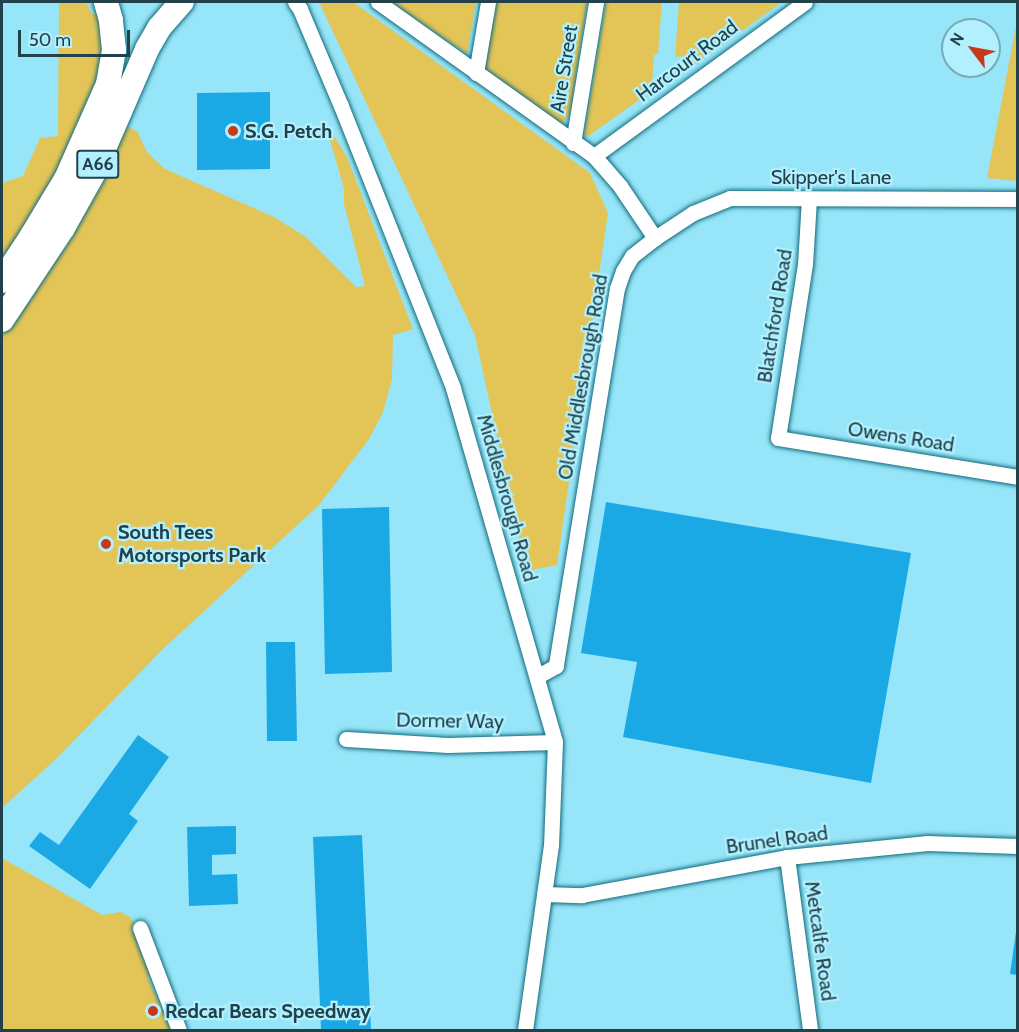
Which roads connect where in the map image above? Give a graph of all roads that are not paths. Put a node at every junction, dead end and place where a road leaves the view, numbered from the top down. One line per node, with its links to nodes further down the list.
1 (105, 2): 14 (highway, A66)
2 (182, 2): 15 (highway, A66)
3 (295, 2): 18 (street, Middlesbrough Road)
4 (488, 2): 8 (street)
5 (596, 2): 9 (street, Aire Street)
6 (805, 2): 10 (street, Harcourt Road)
7 (381, 3): 8 (street)
8 (476, 73): 9 (street)
9 (573, 143): 10 (street)
10 (594, 156): 13 (street)
11 (809, 199): 12 (street, Skipper's Lane); 13 (street, Skipper's Lane); 16 (street, Blatchford Road)
12 (1017, 199)
13 (655, 238): 18 (street, Old Middlesbrough Road)
14 (2, 281)
15 (2, 320)
16 (778, 438): 17 (street, Owens Road)
17 (1017, 477)
18 (538, 676): 20 (street, Middlesbrough Road)
19 (346, 739): 20 (street, Dormer Way)
20 (555, 742): 23 (street, Middlesbrough Road)
21 (1017, 846): 22 (street, Brunel Road)
22 (787, 857): 23 (street, Brunel Road); 27 (street, Metcalfe Road)
23 (544, 894): 26 (street, Middlesbrough Road)
24 (140, 927): 25 (street)
25 (179, 1030)
26 (525, 1030)
27 (810, 1030)

